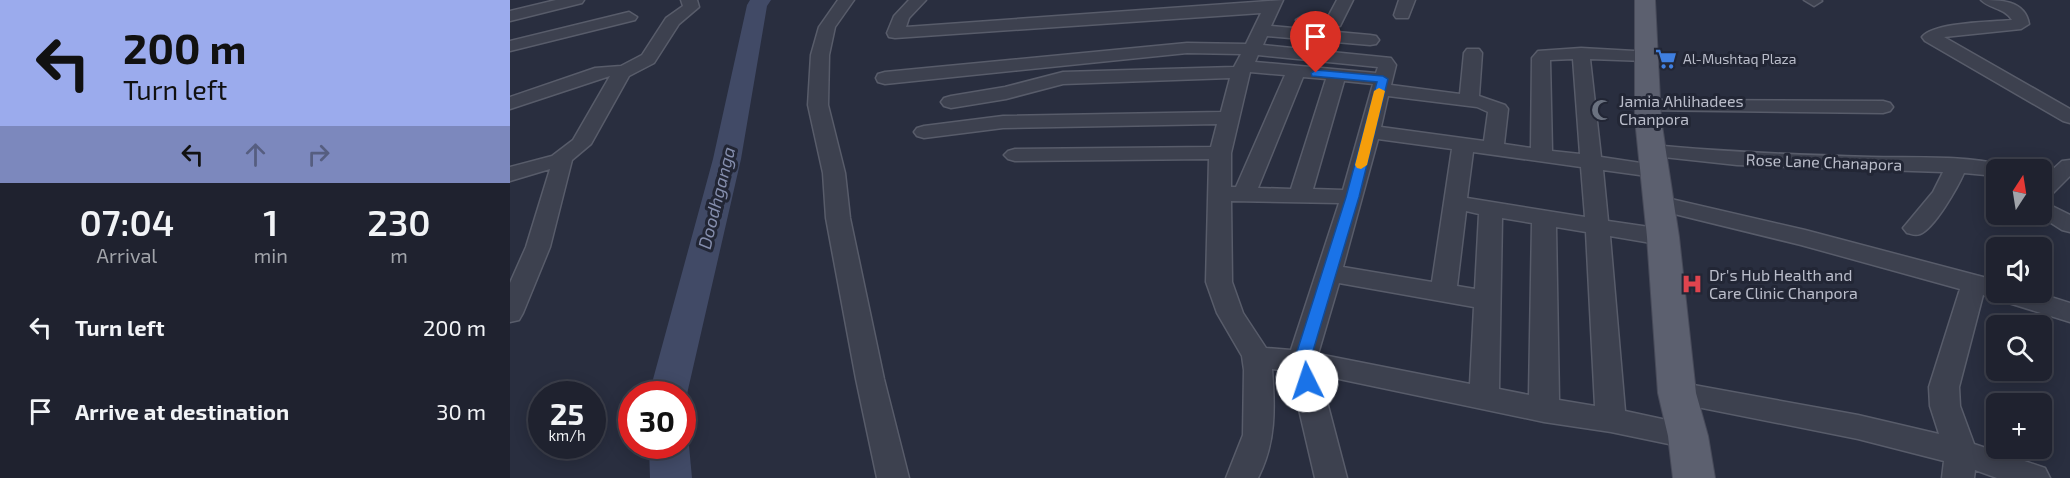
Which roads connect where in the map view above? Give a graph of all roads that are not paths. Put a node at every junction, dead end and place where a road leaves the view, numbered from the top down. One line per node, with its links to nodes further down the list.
1 (576, 0): 8 (street)
2 (689, 0): 18 (street)
3 (846, 0): 69 (street)
4 (918, 0): 11 (street)
5 (1345, 0): 10 (street)
6 (1645, 0): 16 (main road)
7 (1992, 0): 27 (street)
8 (510, 16)
9 (629, 17): 13 (street)
10 (1332, 29): 11 (street); 12 (street)
11 (1259, 34): 17 (street); 20 (street); 21 (street); 23 (street); 28 (street)
12 (1370, 40)
13 (510, 46)
14 (1473, 53): 22 (street)
15 (1581, 53): 16 (street); 35 (street); 38 (street)
16 (1646, 56): 25 (main road)
17 (1296, 71): 19 (street); 42 (street)
18 (620, 73): 24 (street); 36 (street)
19 (1336, 75): 21 (street); 43 (street)
20 (885, 78)
21 (1382, 84): 22 (street); 30 (street)
22 (1469, 100): 32 (street)
23 (951, 102)
24 (510, 103)
25 (1647, 106): 26 (street); 37 (main road)
26 (1883, 107)
27 (2070, 117)
28 (1228, 118): 29 (street); 33 (street)
29 (924, 132)
30 (1370, 132): 31 (street, Rose Lane Chanapora); 44 (street)
31 (1464, 145): 32 (street, Rose Lane Chanapora); 45 (street)
32 (1492, 149): 35 (street, Rose Lane Chanapora)
33 (1220, 153): 34 (street); 42 (street)
34 (1015, 155)
35 (1542, 156): 38 (street, Rose Lane Chanapora)
36 (558, 161): 41 (street); 59 (street)
37 (1653, 161): 38 (street, Rose Lane Chanapora); 39 (street, Rose Lane Chanapora); 46 (main road)
38 (1592, 163): 50 (street)
39 (1957, 166): 40 (street, Rose Lane Chanapora); 52 (street)
40 (1986, 169)
41 (510, 174)
42 (1232, 194): 43 (street); 61 (street)
43 (1300, 195): 44 (street)
44 (1352, 197): 54 (street)
45 (1456, 203): 47 (street); 56 (street)
46 (1658, 203): 53 (main road); 55 (street)
47 (1491, 209): 49 (street); 57 (street)
48 (2052, 214): 51 (street)
49 (1544, 217): 50 (street); 65 (street)
50 (1597, 225): 53 (street); 66 (street)
51 (2070, 225)
52 (1915, 228)
53 (1663, 237): 63 (main road)
54 (1330, 273): 56 (street); 62 (street)
55 (1985, 286): 68 (street)
56 (1443, 293): 57 (street)
57 (1488, 300): 64 (street)
58 (2039, 303): 60 (street)
59 (510, 313)
60 (2070, 313)
61 (1258, 358): 62 (street); 70 (street)
62 (1302, 361): 64 (street); 71 (street)
63 (1677, 393): 67 (main road); 68 (street)
64 (1484, 397): 65 (street)
65 (1544, 410): 66 (street)
66 (1611, 420): 67 (street)
67 (1688, 436): 72 (main road)
68 (1960, 465): 73 (street)
69 (893, 478)
70 (1242, 478)
71 (1331, 478)
72 (1694, 478)
73 (2034, 478)

